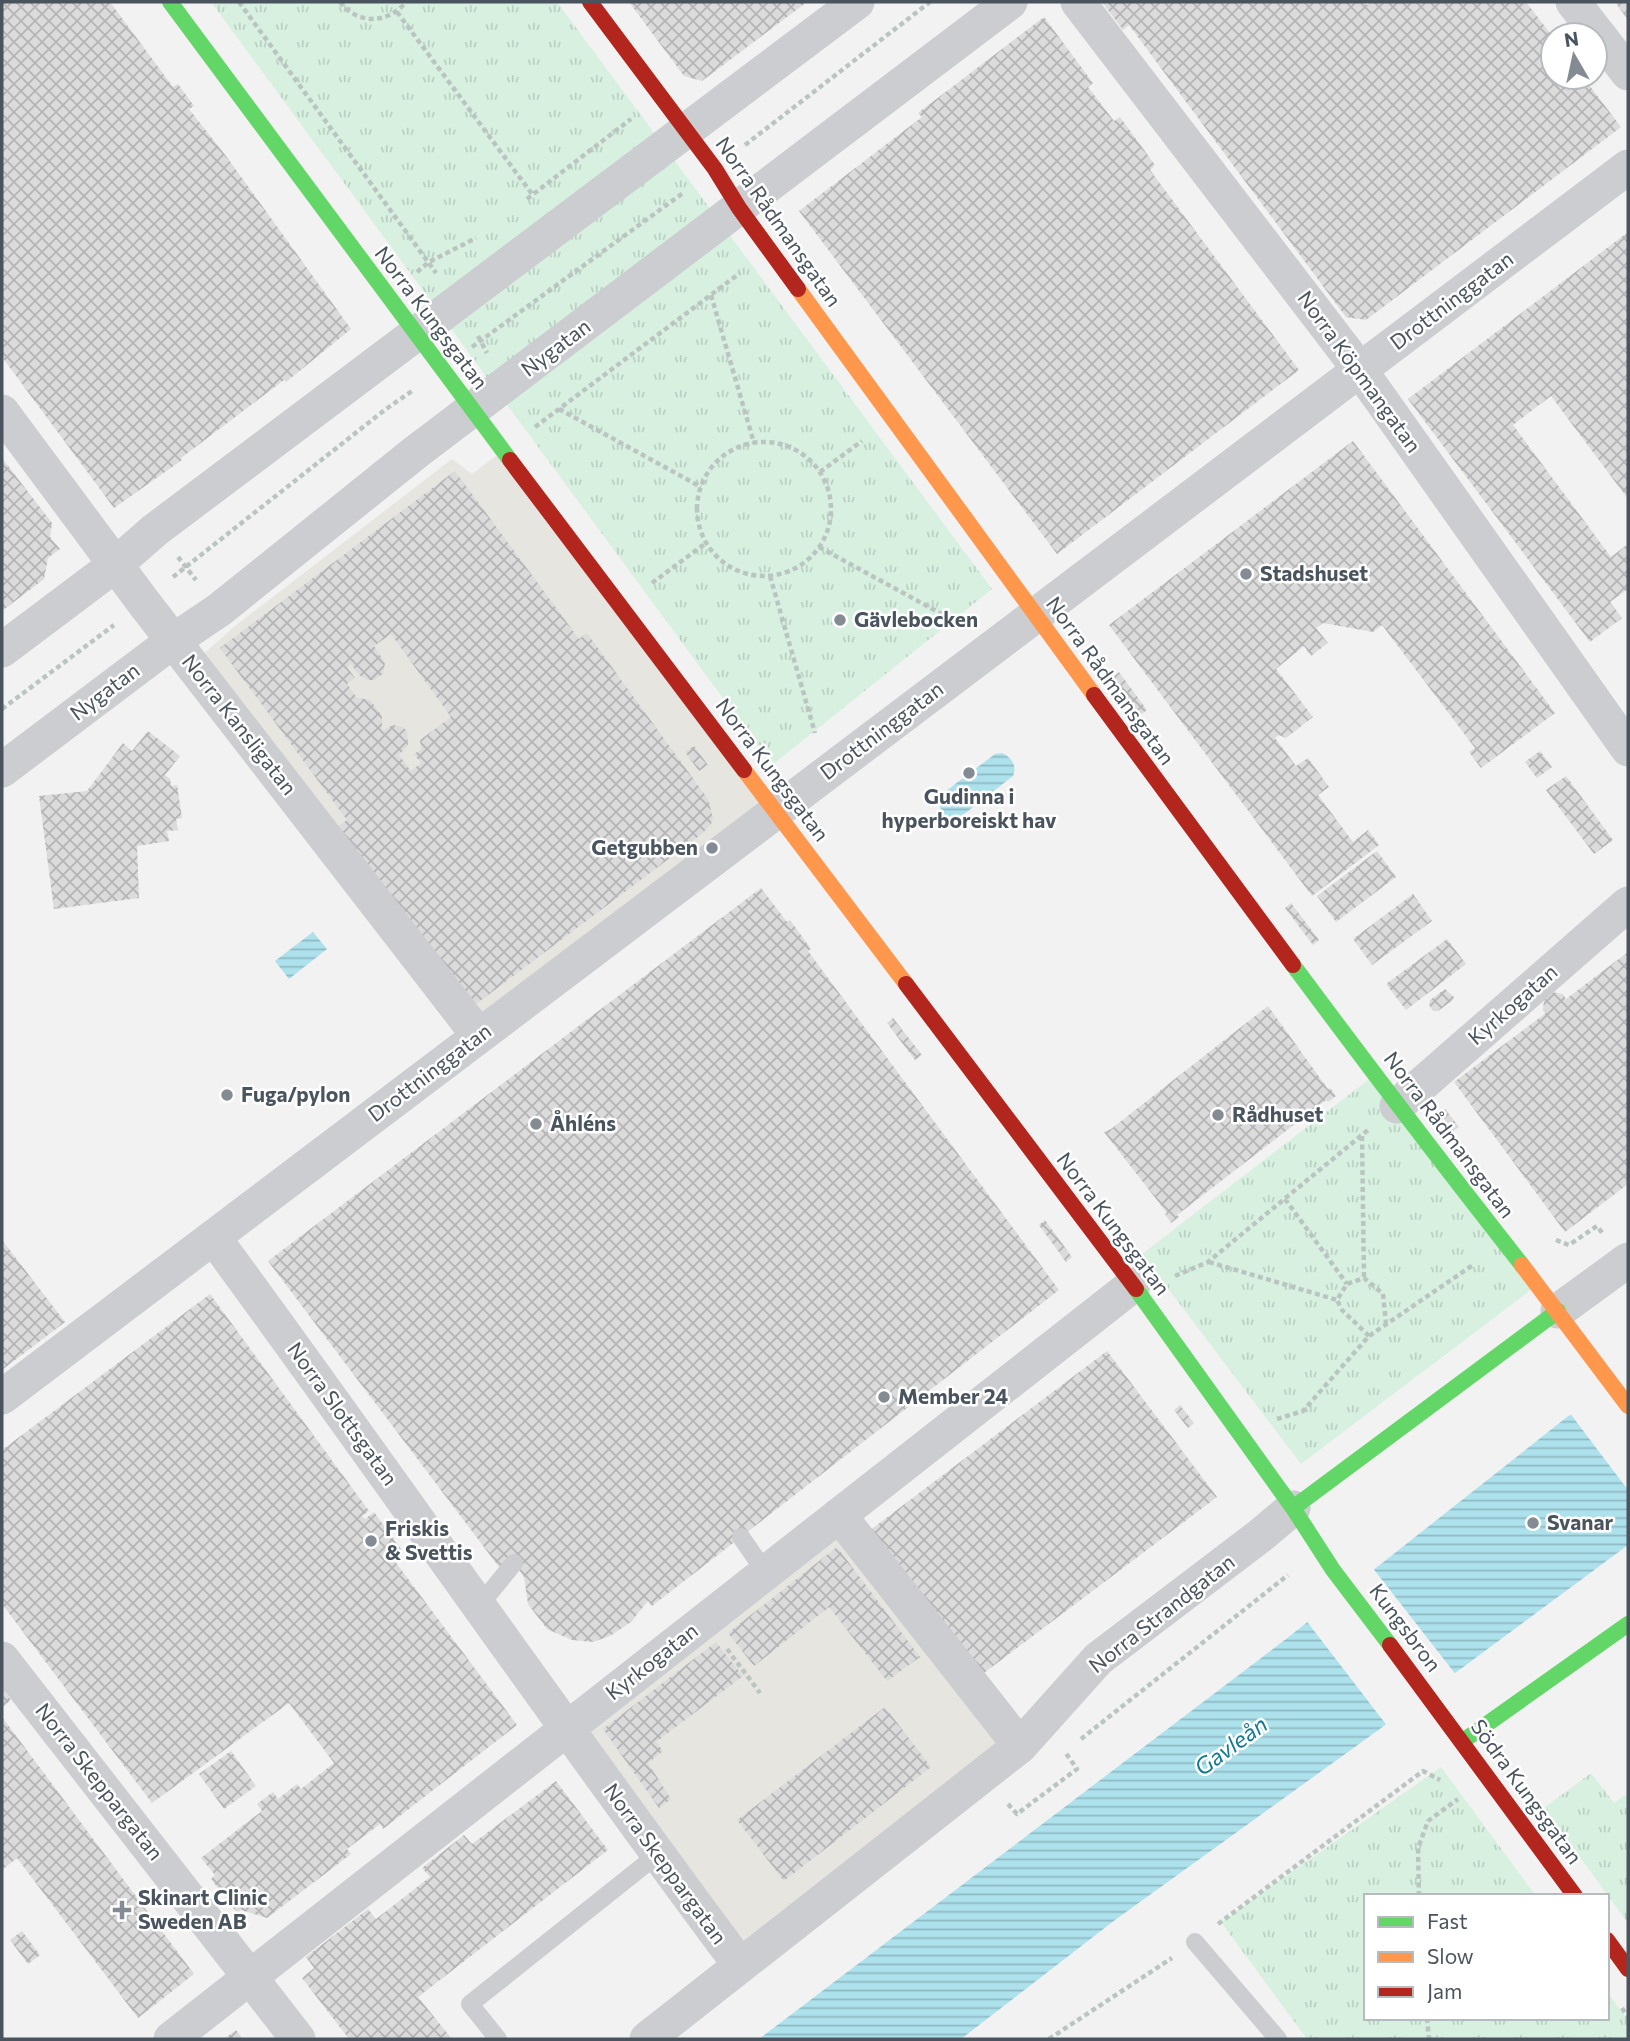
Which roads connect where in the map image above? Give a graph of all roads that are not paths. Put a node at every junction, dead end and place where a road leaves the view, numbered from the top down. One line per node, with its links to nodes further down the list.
1 (170, 2): 11 (street, Norra Kungsgatan)
2 (590, 2): 8 (street, Norra Rådmansgatan)
3 (857, 2): 8 (street)
4 (1010, 2): 10 (street, Nygatan)
5 (1078, 2): 12 (street, Norra Köpmangatan)
6 (1573, 2): 7 (street)
7 (1628, 73)
8 (686, 130): 10 (street, Norra Rådmansgatan); 11 (street)
9 (1628, 167): 12 (street, Drottninggatan)
10 (739, 208): 13 (street, Nygatan); 16 (street, Norra Rådmansgatan)
11 (415, 334): 13 (street, Norra Kungsgatan); 15 (street)
12 (1360, 370): 16 (street, Drottninggatan); 19 (street, Norra Köpmangatan)
13 (474, 410): 17 (street, Nygatan); 21 (street, Norra Kungsgatan)
14 (2, 412): 15 (street, Norra Kansligatan)
15 (115, 565): 17 (street, Norra Kansligatan); 18 (street)
16 (1036, 616): 21 (street, Drottninggatan); 24 (street, Norra Rådmansgatan)
17 (173, 641): 20 (street, Nygatan); 23 (street, Norra Kansligatan)
18 (2, 650)
19 (1628, 749)
20 (2, 770)
21 (777, 811): 23 (street, Drottninggatan); 27 (street, Norra Kungsgatan)
22 (1628, 904): 24 (street, Kyrkogatan)
23 (479, 1036): 25 (street, Drottninggatan)
24 (1397, 1106): 28 (street, Norra Rådmansgatan)
25 (214, 1238): 29 (street, Drottninggatan); 37 (street, Norra Slottsgatan)
26 (1626, 1262): 28 (street, Norra Strandgatan)
27 (1133, 1285): 31 (street, Norra Kungsgatan); 32 (street, Kyrkogatan)
28 (1558, 1311): 30 (street, Norra Rådmansgatan); 31 (street, Norra Strandgatan)
29 (2, 1397)
30 (1628, 1406)
31 (1293, 1508): 35 (street, Norra Kungsgatan); 43 (street, Norra Strandgatan)
32 (839, 1515): 36 (street, Kyrkogatan); 43 (street)
33 (741, 1537): 36 (lane)
34 (514, 1563): 37 (lane)
35 (1334, 1570): 40 (street, Kungsbron)
36 (766, 1573): 41 (street, Kyrkogatan)
37 (479, 1606): 41 (street, Norra Slottsgatan)
38 (1628, 1624): 42 (street)
39 (2, 1659): 50 (street, Norra Skeppargatan)
40 (1442, 1713): 42 (street, Södra Kungsgatan)
41 (566, 1729): 44 (street, Norra Skeppargatan); 50 (street, Kyrkogatan)
42 (1463, 1741): 45 (street, Södra Kungsgatan)
43 (1020, 1746): 48 (street, Norra Strandgatan)
44 (657, 1855): 48 (street, Norra Skeppargatan); 53 (lane)
45 (1574, 1894)
46 (1195, 1942): 55 (lane)
47 (1609, 1943): 49 (street)
48 (740, 1965): 54 (street, Norra Strandgatan)
49 (1628, 1969)
50 (251, 1976): 51 (street, Kyrkogatan); 52 (street, Norra Skeppargatan)
51 (171, 2039)
52 (298, 2039)
53 (498, 2039)
54 (647, 2039)
55 (1278, 2039)

